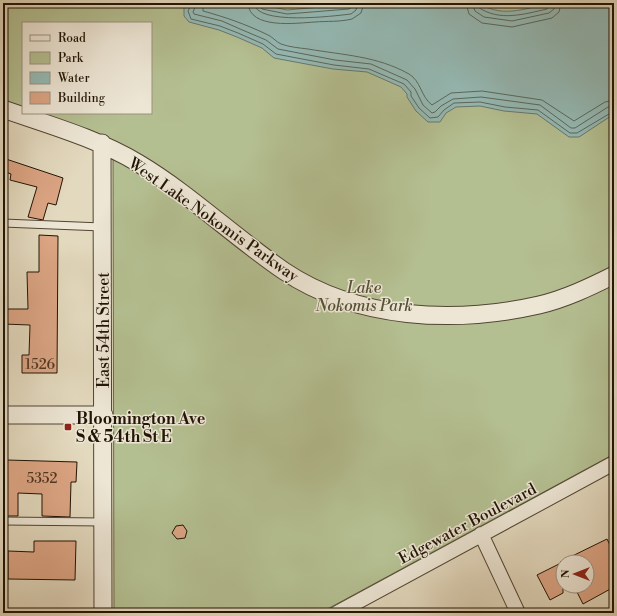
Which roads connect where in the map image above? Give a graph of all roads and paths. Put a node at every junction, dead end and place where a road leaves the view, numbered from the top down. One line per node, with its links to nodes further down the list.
1 (3, 110): 2 (street, West Lake Nokomis Parkway)
2 (102, 143): 4 (street, East 54th Street); 5 (street, West Lake Nokomis Parkway)
3 (3, 223): 4 (lane)
4 (102, 227): 7 (street, East 54th Street)
5 (614, 275)
6 (3, 415): 7 (street)
7 (104, 415): 10 (street, East 54th Street)
8 (614, 463): 11 (street, Edgewater Boulevard)
9 (3, 522): 10 (lane)
10 (103, 522): 12 (street, East 54th Street)
11 (481, 534): 13 (street, Edgewater Boulevard); 14 (street)
12 (103, 613)
13 (337, 613)
14 (518, 613)

